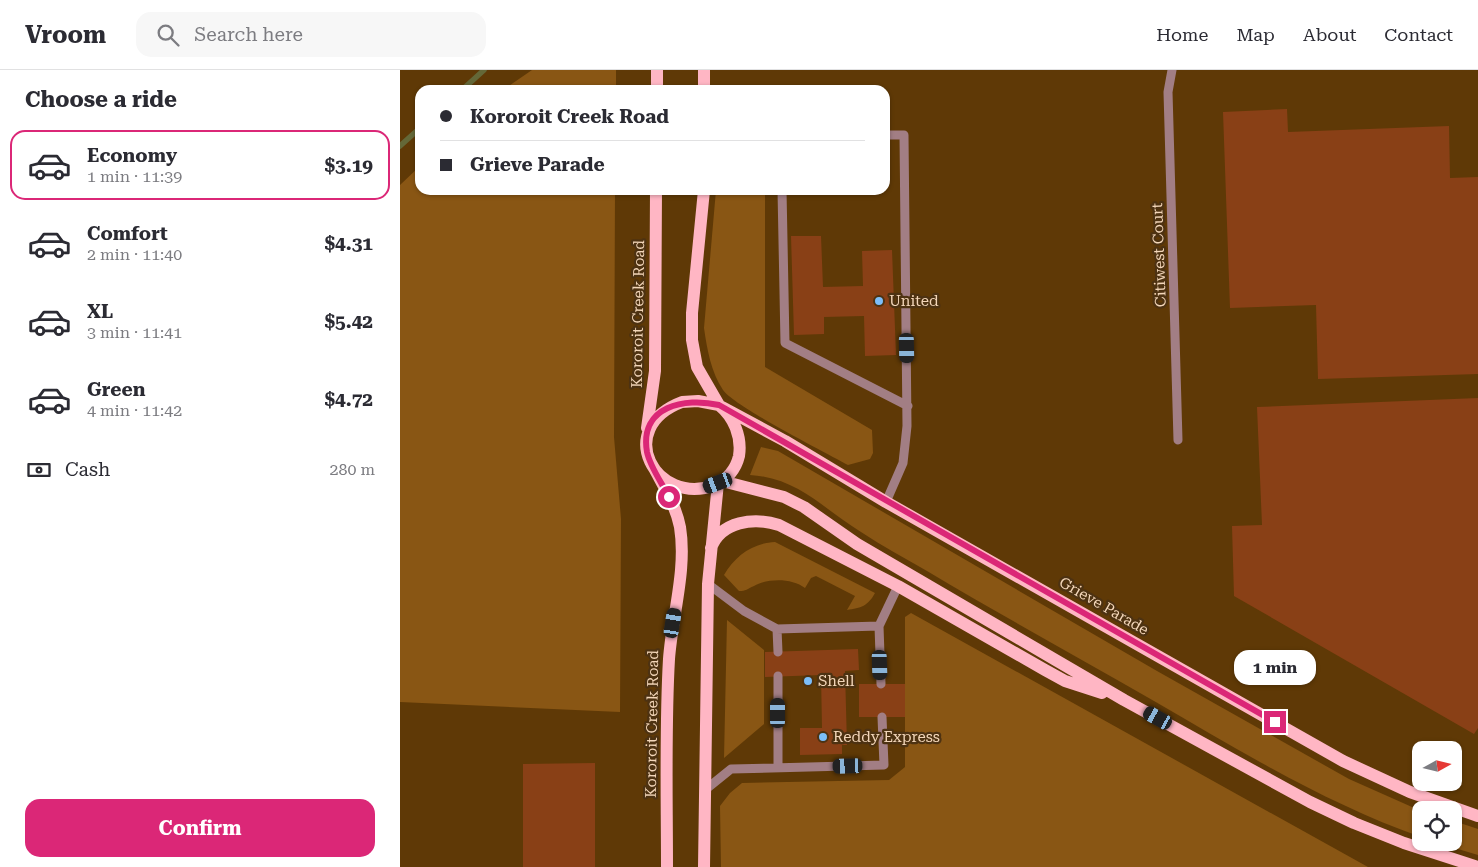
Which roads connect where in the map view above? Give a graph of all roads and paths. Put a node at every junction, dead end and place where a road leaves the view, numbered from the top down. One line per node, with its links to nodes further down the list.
1 (656, 70): 4 (main road)
2 (704, 70): 5 (main road)
3 (1172, 70): 13 (lane, Citiwest Court)
4 (656, 85)
5 (704, 85)
6 (890, 136): 11 (lane)
7 (656, 195): 12 (main road, Kororoit Creek Road)
8 (704, 195): 10 (main road)
9 (782, 195): 11 (lane)
10 (721, 406): 12 (main road); 15 (main road); 16 (main road, Grieve Parade)
11 (908, 406): 16 (lane)
12 (646, 438): 14 (main road)
13 (1178, 440)
14 (654, 468): 15 (main road); 31 (main road, Kororoit Creek Road)
15 (720, 482): 17 (main road); 18 (main road)
16 (886, 502): 30 (main road, Grieve Parade)
17 (711, 548): 19 (main road); 20 (main road)
18 (906, 572): 20 (main road); 26 (main road)
19 (708, 584): 22 (lane); 29 (main road)
20 (898, 586): 21 (lane); 26 (main road)
21 (879, 626): 22 (lane); 25 (lane)
22 (777, 629): 23 (lane)
23 (778, 652)
24 (778, 676): 28 (lane)
25 (881, 684)
26 (1124, 700): 33 (main road)
27 (882, 717): 28 (lane)
28 (778, 768): 29 (lane)
29 (705, 790): 32 (main road)
30 (1478, 816)
31 (667, 867)
32 (704, 867)
33 (1478, 867)

